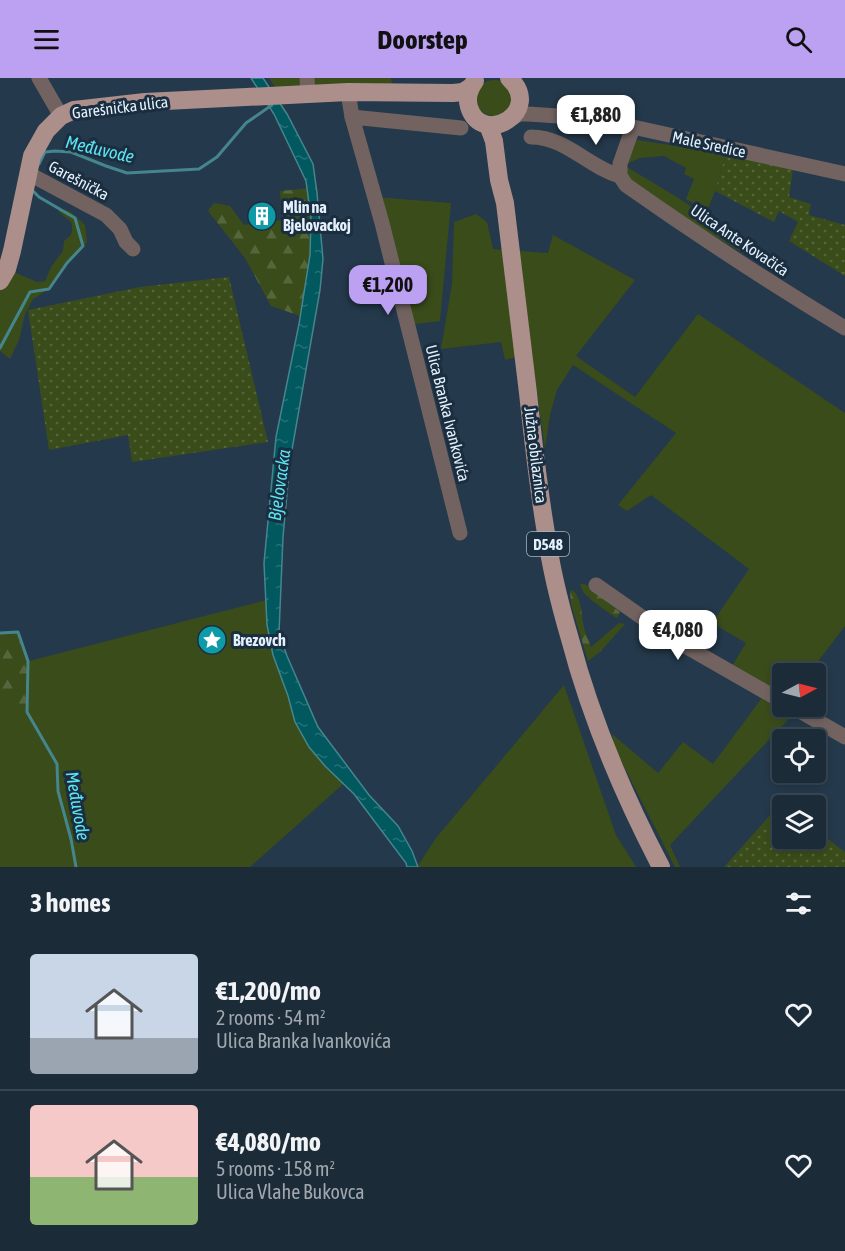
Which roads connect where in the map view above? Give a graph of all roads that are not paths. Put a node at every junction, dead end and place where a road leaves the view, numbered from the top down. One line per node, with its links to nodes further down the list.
1 (39, 78): 9 (street)
2 (509, 78): 7 (main road)
3 (475, 82): 6 (main road); 8 (main road)
4 (307, 86): 5 (main road); 9 (main road, Garešnička ulica)
5 (348, 92): 6 (main road); 10 (street, Ulica Branka Ivankovića)
6 (394, 93): 8 (main road)
7 (519, 94): 11 (street, Male Sredice); 12 (main road, D548)
8 (470, 110): 13 (main road)
9 (61, 116): 18 (main road, Garešnička ulica)
10 (352, 117): 14 (street); 24 (street, Ulica Branka Ivankovića)
11 (573, 117): 12 (street, Male Sredice); 15 (street, Male Sredice)
12 (511, 119): 13 (main road); 20 (main road, Južna obilaznica / D548)
13 (488, 125): 20 (main road, Južna obilaznica / D548)
14 (461, 128)
15 (633, 128): 17 (street, Male Sredice); 19 (street)
16 (531, 137): 19 (street, Ulica Ante Kovačića)
17 (845, 174)
18 (28, 175): 21 (street, Garešnička); 22 (main road, Garešnička ulica)
19 (620, 176): 23 (street, Ulica Ante Kovačića)
20 (506, 203): 29 (main road, Južna obilaznica / D548)
21 (133, 249)
22 (0, 281)
23 (845, 328)
24 (460, 533)
25 (596, 585): 26 (street)
26 (772, 696)
27 (810, 717): 28 (street)
28 (845, 737)
29 (661, 867)

